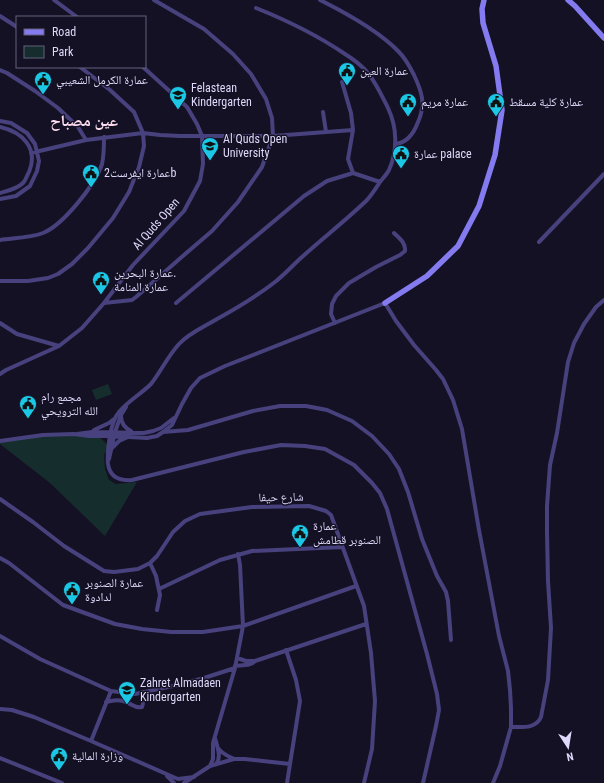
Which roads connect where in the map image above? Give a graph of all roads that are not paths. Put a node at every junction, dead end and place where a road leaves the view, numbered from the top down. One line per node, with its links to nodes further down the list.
1 (54, 0): 8 (street)
2 (154, 0): 22 (street)
3 (320, 0): 25 (street)
4 (484, 0): 40 (street)
5 (568, 0): 10 (street)
6 (256, 8): 25 (street)
7 (0, 16): 9 (street)
8 (76, 16)
9 (16, 26)
10 (604, 38)
11 (81, 68): 19 (street)
12 (144, 68): 21 (street, Al Quds Open)
13 (0, 70): 24 (street)
14 (342, 82): 18 (street)
15 (323, 112): 20 (street)
16 (0, 121): 26 (street)
17 (0, 127): 27 (street)
18 (353, 130): 20 (street); 28 (street)
19 (143, 132): 21 (street); 23 (street); 36 (street)
20 (326, 132): 22 (street)
21 (202, 136): 22 (street); 38 (street, Al Quds Open)
22 (273, 136): 38 (street)
23 (104, 137): 24 (street); 34 (street)
24 (86, 140): 26 (street)
25 (395, 144): 30 (street)
26 (37, 152): 27 (street); 32 (street)
27 (31, 153): 31 (street)
28 (353, 173): 30 (street); 39 (street)
29 (604, 174): 35 (street)
30 (380, 182): 45 (street)
31 (0, 193)
32 (0, 199)
33 (394, 233): 42 (street)
34 (0, 240)
35 (538, 242)
36 (0, 281)
37 (604, 300): 78 (street)
38 (104, 303): 43 (street, Al Quds Open)
39 (176, 303)
40 (385, 303): 42 (street); 78 (street)
41 (0, 323): 43 (street)
42 (335, 323): 47 (street)
43 (59, 346): 44 (street)
44 (0, 374)
45 (132, 401): 46 (street); 48 (street)
46 (121, 415): 51 (street); 53 (street)
47 (177, 415): 50 (street); 51 (street)
48 (115, 418): 49 (street); 53 (street)
49 (92, 432): 52 (street); 53 (street)
50 (163, 432): 55 (street); 69 (street)
51 (133, 433): 53 (street)
52 (74, 434): 54 (street); 56 (street)
53 (113, 434): 54 (street); 55 (street); 57 (street)
54 (98, 436): 57 (street)
55 (129, 437): 57 (street)
56 (0, 441)
57 (110, 448): 94 (street)
58 (0, 499): 62 (street)
59 (342, 547): 60 (street); 62 (street, شارع حيفا); 63 (street, شارع حيفا)
60 (238, 554): 64 (street); 67 (street)
61 (0, 558): 67 (street)
62 (150, 563): 64 (street)
63 (356, 586): 66 (street, شارع حيفا); 67 (street)
64 (159, 589): 65 (street)
65 (157, 610)
66 (366, 624): 70 (street); 93 (street, شارع حيفا)
67 (243, 626): 71 (street)
68 (0, 636): 74 (street)
69 (451, 640)
70 (286, 650): 72 (street); 84 (street)
71 (237, 658): 72 (street); 73 (street)
72 (255, 661): 73 (street)
73 (235, 667): 75 (street); 79 (street)
74 (111, 691): 75 (street); 76 (street)
75 (142, 692): 76 (street)
76 (106, 702): 80 (street)
77 (0, 709): 80 (street)
78 (511, 727): 95 (street)
79 (215, 738): 81 (street); 86 (street)
80 (91, 741): 87 (street)
81 (218, 747): 83 (street); 85 (street)
82 (0, 758): 89 (street)
83 (234, 759): 84 (street); 85 (street)
84 (290, 764): 92 (street)
85 (215, 765): 86 (street)
86 (210, 766): 88 (street)
87 (166, 774): 88 (street); 90 (street)
88 (194, 777): 91 (street)
89 (62, 783)
90 (174, 783)
91 (184, 783)
92 (286, 783)
93 (364, 783)
94 (423, 783)
95 (493, 783)

